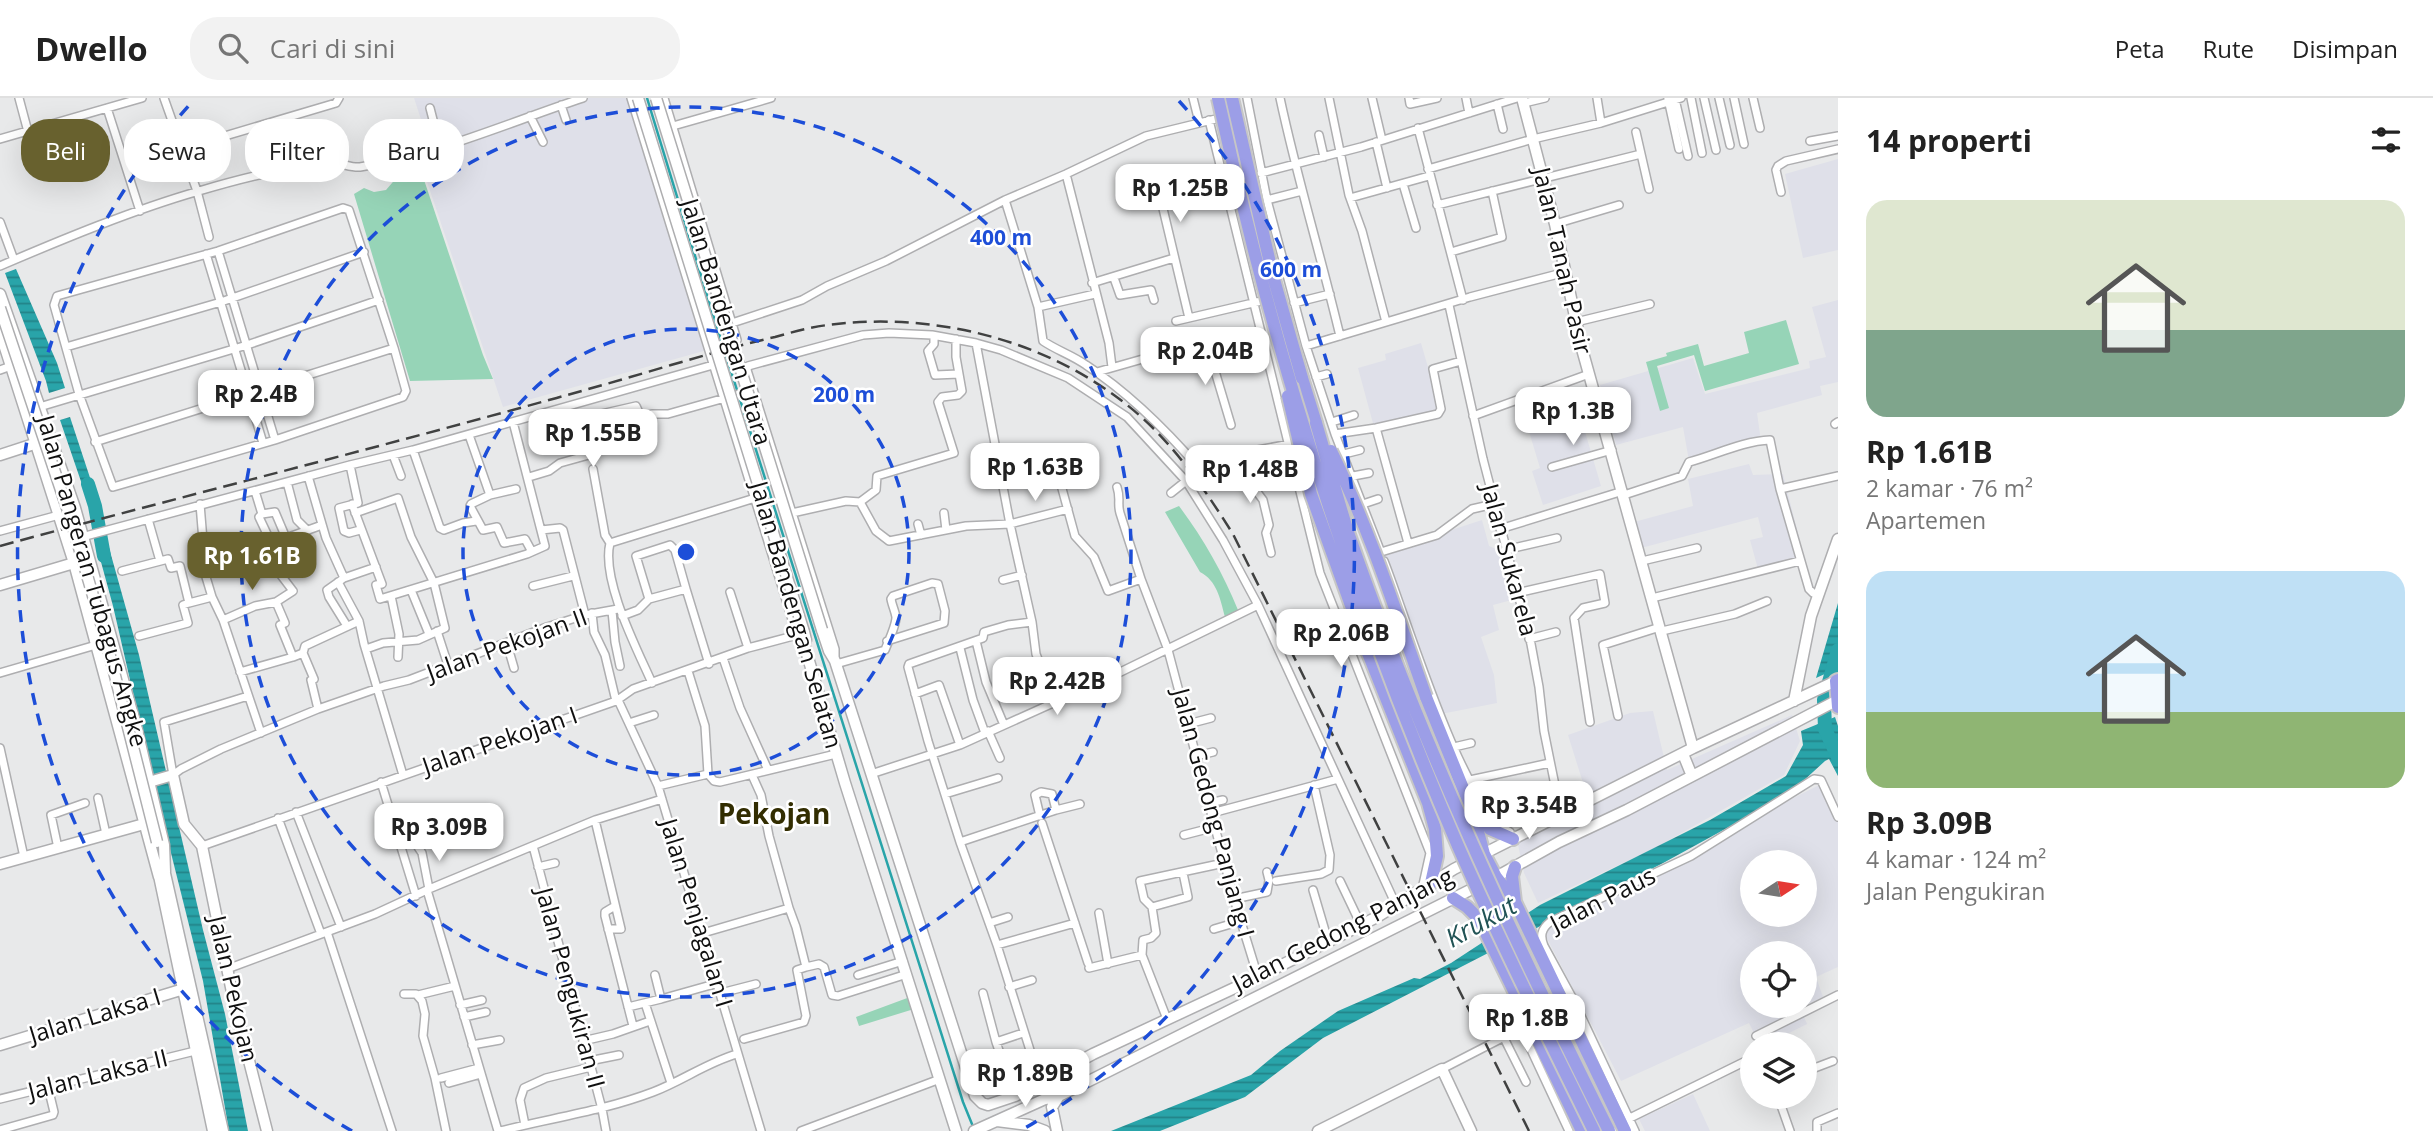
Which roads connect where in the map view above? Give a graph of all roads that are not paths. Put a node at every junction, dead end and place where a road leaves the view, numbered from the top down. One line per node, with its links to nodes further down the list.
1 (19, 98): 37 (street)
2 (142, 98): 33 (street)
3 (164, 98): 39 (street)
4 (339, 98): 51 (street)
5 (583, 98): 31 (street)
6 (631, 98): 122 (street)
7 (638, 98): 269 (main road, Jalan Bandengan Selatan, bridge)
8 (656, 98): 285 (main road, Jalan Bandengan Utara, bridge)
9 (664, 98): 45 (street, Jalan Bandengan Utara)
10 (771, 98): 45 (street)
11 (1193, 98): 43 (street)
12 (1218, 98): 139 (highway, bridge)
13 (1232, 98): 160 (highway, bridge)
14 (1247, 98): 34 (street)
15 (1280, 98): 70 (street)
16 (1329, 98): 65 (street)
17 (1372, 98): 57 (street)
18 (1409, 98): 19 (street)
19 (1437, 98)
20 (1466, 98): 35 (street)
21 (1545, 98): 29 (street)
22 (1597, 98): 44 (street)
23 (1691, 98): 66 (street)
24 (1704, 98): 64 (street)
25 (1719, 98): 61 (street)
26 (1734, 98): 60 (street)
27 (1753, 98): 47 (street)
28 (1673, 99): 44 (street); 62 (street); 68 (street)
29 (1521, 100): 30 (street); 56 (main road, Jalan Tanah Pasir)
30 (1497, 104): 35 (street); 48 (street)
31 (561, 106): 36 (street); 41 (street)
32 (430, 107): 40 (street)
33 (107, 108): 38 (street); 90 (street)
34 (1249, 111): 42 (street); 73 (street)
35 (1469, 113): 46 (street)
36 (530, 116): 55 (street); 59 (street)
37 (24, 119)
38 (69, 119)
39 (171, 119)
40 (433, 119)
41 (566, 120)
42 (1209, 120): 43 (street); 115 (street)
43 (1199, 122): 74 (street)
44 (1601, 123): 56 (street)
45 (673, 126): 120 (street, Jalan Bandengan Utara)
46 (1418, 128): 57 (street); 72 (street)
47 (1760, 128)
48 (1503, 129)
49 (1636, 132): 67 (street)
50 (21, 133): 54 (street)
51 (231, 134)
52 (1319, 135): 69 (street)
53 (1838, 136): 58 (street)
54 (0, 139)
55 (464, 139)
56 (1533, 139): 72 (street); 75 (main road, Jalan Tanah Pasir)
57 (1379, 141): 65 (street); 78 (street)
58 (1810, 141)
59 (543, 142)
60 (1744, 144)
61 (1730, 145)
62 (1679, 149)
63 (1838, 149): 83 (street)
64 (1716, 150)
65 (1341, 152): 69 (street); 85 (street)
66 (1702, 153)
67 (1641, 154): 75 (street); 79 (street)
68 (1688, 156)
69 (1324, 157): 70 (street)
70 (1294, 165): 73 (street); 81 (street)
71 (363, 166): 80 (street)
72 (1429, 172): 77 (street); 88 (street)
73 (1261, 173): 87 (street)
74 (1066, 174): 86 (street); 104 (street)
75 (1544, 178): 82 (street); 92 (main road, Jalan Tanah Pasir)
76 (194, 182): 80 (street)
77 (1403, 184): 78 (street); 93 (street)
78 (1387, 188): 85 (street)
79 (1649, 189)
80 (197, 191): 90 (street); 94 (street)
81 (1302, 191): 87 (street); 107 (street)
82 (1492, 191): 88 (street); 97 (street)
83 (1781, 192)
84 (1160, 196): 99 (street)
85 (1350, 198): 124 (street)
86 (1005, 200): 118 (street); 126 (street)
87 (1267, 200): 105 (street)
88 (1437, 205): 97 (street)
89 (1619, 205): 92 (street)
90 (140, 211): 100 (street)
91 (0, 222): 100 (street)
92 (1555, 224): 102 (main road, Jalan Tanah Pasir)
93 (1416, 228)
94 (209, 237)
95 (218, 251): 96 (street); 98 (street); 109 (street)
96 (364, 252): 109 (street); 110 (street)
97 (1451, 252): 112 (street)
98 (206, 254): 113 (street); 135 (street)
99 (1174, 258): 103 (street); 121 (street)
100 (13, 260): 101 (street)
101 (0, 266)
102 (1566, 272): 112 (street); 125 (main road, Jalan Tanah Pasir)
103 (1114, 278): 104 (street); 111 (street)
104 (1092, 284): 108 (street)
105 (1292, 293): 114 (street); 115 (street)
106 (0, 294): 155 (main road, Jalan Pangeran Tubagus Angke)
107 (1330, 294): 114 (street); 128 (street)
108 (1095, 295): 118 (street); 143 (street)
109 (233, 298): 113 (street); 133 (street)
110 (379, 300): 133 (street); 137 (street)
111 (1154, 300)
112 (1462, 300): 117 (street)
113 (221, 302): 135 (street); 136 (street)
114 (1294, 303): 134 (street)
115 (1252, 304): 121 (street); 169 (street)
116 (1650, 304): 125 (street)
117 (1449, 305): 124 (street); 140 (street, Jalan Sukarela)
118 (1038, 307): 145 (street)
119 (0, 309): 373 (main road, Jalan Pangeran Tubagus Angke, bridge)
120 (728, 312): 122 (street, bridge); 126 (street, Jalan Bandengan Utara)
121 (1189, 318): 123 (street)
122 (700, 321): 141 (street)
123 (1176, 321)
124 (1387, 322): 128 (street)
125 (1576, 322): 148 (main road, Jalan Tanah Pasir)
126 (732, 323): 131 (street, Jalan Bandengan Utara)
127 (0, 332): 138 (main road, Jalan Pangeran Tubagus Angke)
128 (1340, 335): 134 (street)
129 (934, 336): 130 (street); 146 (street); 151 (street)
130 (956, 339): 132 (street); 146 (street)
131 (737, 340)
132 (976, 343): 179 (street); 187 (street)
133 (247, 345): 136 (street); 150 (street)
134 (1306, 346): 149 (street)
135 (66, 347): 153 (street)
136 (235, 348): 152 (street); 153 (street)
137 (394, 348): 150 (street); 165 (street)
138 (3, 349): 142 (main road, Jalan Pangeran Tubagus Angke)
139 (1282, 355): 344 (highway, bridge); 490 (highway, bridge)
140 (1461, 361): 158 (street, Jalan Sukarela); 162 (street)
141 (713, 365): 154 (street); 159 (street)
142 (11, 366): 144 (street); 156 (main road, Jalan Pangeran Tubagus Angke)
143 (1112, 367): 145 (street); 161 (street)
144 (0, 370)
145 (1097, 372): 173 (street)
146 (959, 374): 198 (street)
147 (1327, 374): 149 (street)
148 (1589, 374): 158 (street); 172 (main road, Jalan Tanah Pasir)
149 (1316, 377): 163 (street)
150 (260, 390): 152 (street); 165 (street)
151 (752, 390): 154 (street, bridge); 206 (street)
152 (248, 393): 166 (street); 168 (street)
153 (79, 394): 155 (street); 166 (street)
154 (726, 398): 185 (street); 196 (street)
155 (43, 406): 156 (street); 203 (main road, Jalan Pangeran Tubagus Angke)
156 (26, 411): 167 (main road, Jalan Pangeran Tubagus Angke)
157 (1354, 415): 163 (street)
158 (1473, 416): 202 (street, Jalan Sukarela)
159 (513, 422): 164 (street); 185 (street)
160 (1316, 423): 337 (highway, bridge); 491 (highway, bridge)
161 (1231, 425)
162 (1376, 428): 163 (street); 225 (street)
163 (1334, 429): 169 (street); 174 (street)
164 (469, 435): 170 (street); 195 (street)
165 (275, 439): 168 (street)
166 (95, 442): 168 (street)
167 (37, 443): 175 (main road); 209 (main road, Jalan Pangeran Tubagus Angke)
168 (263, 443)
169 (1289, 444): 173 (street); 378 (street)
170 (414, 450): 176 (street); 211 (street)
171 (1360, 450): 174 (street)
172 (1612, 450): 178 (street); 194 (main road, Jalan Tanah Pasir)
173 (1245, 452): 232 (street)
174 (1344, 454): 184 (street)
175 (0, 455)
176 (393, 455): 177 (street); 183 (street)
177 (349, 465): 182 (street); 200 (street)
178 (1552, 467)
179 (1000, 468): 204 (street); 213 (street)
180 (593, 469): 227 (street, Jalan Pekojan II)
181 (1369, 473): 184 (street)
182 (308, 476): 188 (street); 214 (street)
183 (401, 476)
184 (1353, 476): 201 (street)
185 (528, 477): 218 (street)
186 (1838, 477): 191 (street)
187 (1186, 481): 193 (street); 259 (street)
188 (287, 482): 192 (street); 216 (street)
189 (1117, 487): 241 (street, Jalan Gedong Panjang I)
190 (516, 489): 195 (street)
191 (1780, 489): 194 (street); 235 (street)
192 (255, 491): 199 (street); 208 (street)
193 (1171, 493)
194 (1623, 493): 215 (street); 234 (main road, Jalan Tanah Pasir)
195 (490, 495): 211 (street)
196 (755, 498): 227 (street); 269 (street)
197 (1378, 499): 201 (street)
198 (860, 502): 206 (street); 221 (street)
199 (201, 504): 210 (street); 253 (street)
200 (355, 504): 205 (street); 217 (street)
201 (1363, 504): 231 (street)
202 (1494, 504): 215 (street, Jalan Sukarela); 225 (street)
203 (75, 508): 209 (main road); 223 (main road, Jalan Pangeran Tubagus Angke)
204 (1068, 509): 213 (street); 241 (street)
205 (355, 513): 217 (street); 244 (street)
206 (792, 513): 285 (street)
207 (944, 513): 219 (street)
208 (262, 514): 216 (street); 257 (street)
209 (59, 515): 220 (street); 226 (main road, Jalan Pangeran Tubagus Angke)
210 (148, 519): 223 (street); 233 (street)
211 (476, 521): 230 (street)
212 (918, 524): 221 (street)
213 (1010, 524): 219 (street); 239 (street)
214 (321, 525): 216 (street); 242 (street)
215 (1500, 529): 229 (street, Jalan Sukarela)
216 (306, 530)
217 (360, 530): 237 (street)
218 (541, 530): 230 (street); 240 (street, Jalan Penjagalan I)
219 (946, 530): 221 (street)
220 (0, 531)
221 (921, 535)
222 (1557, 538): 229 (street)
223 (85, 539): 226 (main road); 333 (main road, Jalan Pangeran Tubagus Angke)
224 (1838, 540): 251 (main road)
225 (1408, 544): 231 (street)
226 (68, 546): 236 (main road, Jalan Pangeran Tubagus Angke)
227 (610, 546): 260 (street, Jalan Pekojan II)
228 (1697, 548): 234 (street)
229 (1505, 550): 250 (street, Jalan Sukarela)
230 (531, 551): 244 (street)
231 (1381, 552): 315 (street)
232 (1271, 553)
233 (160, 561): 238 (street); 258 (street)
234 (1642, 561): 254 (main road, Jalan Tanah Pasir)
235 (1800, 561): 251 (street); 254 (street)
236 (74, 563): 245 (main road); 276 (main road, Jalan Pangeran Tubagus Angke)
237 (376, 566): 242 (street); 252 (street)
238 (122, 571)
239 (1022, 575): 243 (street); 264 (street)
240 (573, 576): 246 (street); 261 (street, Jalan Penjagalan I)
241 (1141, 579): 280 (street, Jalan Gedong Panjang I)
242 (341, 580): 263 (street); 265 (street)
243 (1003, 580)
244 (434, 583): 248 (street); 267 (street)
245 (0, 585)
246 (533, 586)
247 (686, 589): 255 (street); 255 (street); 286 (street)
248 (411, 590): 252 (street); 267 (street)
249 (730, 592): 277 (street)
250 (1517, 593): 271 (street, Jalan Sukarela); 306 (street)
251 (1818, 594): 299 (main road)
252 (391, 596): 274 (street)
253 (212, 597): 258 (street); 262 (street)
254 (1652, 598): 266 (main road, Jalan Tanah Pasir)
255 (649, 599): 260 (street)
256 (1767, 601): 266 (street)
257 (276, 602): 262 (street); 282 (street)
258 (189, 603): 270 (street)
259 (1258, 605): 280 (street); 332 (street)
260 (618, 612): 261 (street, Jalan Pekojan II); 288 (street); 294 (street)
261 (588, 614): 275 (street, Jalan Pekojan II); 298 (street, Jalan Penjagalan I)
262 (223, 620): 291 (street)
263 (359, 621): 265 (street); 279 (street)
264 (1032, 622): 273 (street); 300 (street)
265 (347, 626): 281 (street)
266 (1661, 629): 304 (street); 317 (main road, Jalan Tanah Pasir)
267 (433, 632): 274 (street); 287 (street)
268 (1556, 632): 271 (street)
269 (800, 633): 277 (street, Jalan Pekojan I); 319 (main road, Jalan Bandengan Selatan)
270 (139, 636)
271 (1529, 639): 323 (street, Jalan Sukarela)
272 (887, 640): 272 (street); 285 (street)
273 (976, 640): 278 (street); 310 (street)
274 (397, 641): 279 (street); 283 (street)
275 (507, 644): 287 (street, Jalan Pekojan II); 289 (street)
276 (96, 645): 292 (street); 354 (main road, Jalan Pangeran Tubagus Angke)
277 (748, 648): 284 (street, Jalan Pekojan I)
278 (960, 648): 296 (street); 311 (street)
279 (366, 649): 295 (street)
280 (1168, 650): 300 (street); 308 (street, Jalan Gedong Panjang I)
281 (303, 653): 282 (street); 302 (street)
282 (293, 657): 291 (street)
283 (398, 657)
284 (723, 658): 286 (street, Jalan Pekojan I); 324 (street)
285 (836, 663): 326 (main road, Jalan Bandengan Utara)
286 (709, 664): 290 (street, Jalan Pekojan I)
287 (448, 665): 295 (street, Jalan Pekojan II)
288 (621, 666)
289 (514, 668)
290 (688, 671): 294 (street, Jalan Pekojan I); 325 (street)
291 (240, 672): 297 (street)
292 (0, 673)
293 (1835, 682): 299 (main road, Jalan Gedong Panjang); 301 (highway)
294 (652, 683): 298 (street, Jalan Pekojan I)
295 (377, 688): 302 (street, Jalan Pekojan II); 328 (street)
296 (915, 694): 314 (street); 320 (street)
297 (248, 696): 312 (street); 327 (street)
298 (617, 701): 307 (street, Jalan Penjagalan I); 328 (street, Jalan Pekojan I)
299 (1795, 701): 309 (main road); 317 (main road, Jalan Gedong Panjang)
300 (1055, 703): 310 (street)
301 (1835, 704): 309 (main road, Jalan Gedong Panjang)
302 (318, 709): 312 (street, Jalan Pekojan II)
303 (654, 715): 307 (street)
304 (1618, 716)
305 (1211, 718): 308 (street)
306 (1590, 722)
307 (629, 723): 336 (street, Jalan Penjagalan I)
308 (1188, 724): 321 (street, Jalan Gedong Panjang I)
309 (1796, 724): 330 (main road, Jalan Gedong Panjang)
310 (1004, 725): 311 (street)
311 (987, 732): 314 (street); 322 (street)
312 (261, 733): 327 (street, Jalan Pekojan II)
313 (1471, 743): 315 (street)
314 (960, 745): 320 (street)
315 (1454, 747): 337 (street)
316 (0, 748): 365 (street)
317 (1688, 751): 330 (main road, Jalan Tanah Pasir); 349 (main road, Jalan Gedong Panjang)
318 (1213, 752): 321 (street)
319 (836, 754): 324 (street); 405 (main road, Jalan Bandengan Selatan)
320 (933, 754): 326 (street); 338 (street)
321 (1196, 755): 343 (street, Jalan Gedong Panjang I)
322 (1000, 758)
323 (1550, 763): 337 (street); 349 (street, Jalan Sukarela)
324 (768, 770): 329 (street)
325 (708, 774): 329 (street); 336 (street)
326 (871, 774): 463 (main road, Jalan Bandengan Utara)
327 (172, 775): 333 (main road); 360 (main road)
328 (403, 775): 334 (street, Jalan Pekojan I)
329 (752, 775): 389 (street)
330 (1692, 776): 371 (main road, Jalan Gedong Panjang)
331 (998, 778): 338 (street)
332 (1338, 779): 335 (street); 386 (street)
333 (150, 782): 373 (main road, Jalan Pangeran Tubagus Angke)
334 (382, 782): 347 (street, Jalan Pekojan I); 382 (street)
335 (1314, 785): 348 (street); 376 (street)
336 (658, 786): 340 (street, Jalan Penjagalan I)
337 (1468, 786): 358 (highway); 364 (highway)
338 (945, 794): 359 (street)
339 (98, 798): 356 (street)
340 (662, 799): 353 (street); 401 (street, Jalan Penjagalan I)
341 (1223, 800): 343 (street)
342 (85, 803): 363 (street)
343 (1209, 803): 348 (street, Jalan Gedong Panjang I)
344 (1428, 803): 369 (highway); 378 (highway)
345 (1080, 804): 346 (street)
346 (1056, 810): 352 (street); 352 (street)
347 (296, 812): 351 (street, Jalan Pekojan I); 397 (street)
348 (1212, 813): 355 (street, Jalan Gedong Panjang I)
349 (1562, 815): 358 (main road, Jalan Gedong Panjang)
350 (1838, 817): 470 (street, Jalan Paus)
351 (278, 818): 360 (street, Jalan Pekojan I); 400 (street)
352 (1041, 819): 359 (street); 395 (street)
353 (595, 820): 361 (street); 387 (street)
354 (144, 824): 356 (main road); 373 (main road, Jalan Pangeran Tubagus Angke)
355 (1215, 827): 357 (street); 367 (street, Jalan Gedong Panjang I)
356 (106, 834): 363 (main road)
357 (1184, 835)
358 (1516, 838): 364 (main road, Jalan Gedong Panjang)
359 (960, 842): 394 (street)
360 (202, 846): 408 (main road, Jalan Pekojan)
361 (533, 846): 370 (street, Jalan Pengukiran II); 380 (street)
362 (418, 847): 380 (street)
363 (58, 848): 365 (main road)
364 (1484, 854): 369 (main road, Jalan Gedong Panjang); 375 (highway)
365 (24, 857): 368 (main road)
366 (555, 863): 370 (street)
367 (1224, 863): 374 (street); 384 (street, Jalan Gedong Panjang I)
368 (0, 864)
369 (1462, 865): 378 (main road, Jalan Gedong Panjang); 379 (highway)
370 (538, 867): 440 (street, Jalan Pengukiran II)
371 (1515, 867): 375 (main road, Jalan Gedong Panjang); 385 (highway)
372 (1267, 872): 384 (street)
373 (162, 873): 418 (main road, Jalan Pangeran Tubagus Angke)
374 (1183, 873): 388 (street); 388 (street)
375 (1496, 877): 379 (main road, Jalan Gedong Panjang); 385 (highway)
376 (1276, 881)
377 (1340, 881): 396 (street)
378 (1426, 886): 386 (main road, Jalan Gedong Panjang)
379 (1471, 888): 383 (main road, Jalan Gedong Panjang); 393 (highway)
380 (428, 890): 382 (street); 416 (street)
381 (1312, 890): 402 (street)
382 (415, 895): 397 (street)
383 (1453, 898): 393 (highway); 421 (main road, Jalan Gedong Panjang)
384 (1234, 899): 392 (street, Jalan Gedong Panjang I)
385 (1516, 904): 470 (highway)
386 (1396, 905): 396 (main road, Jalan Gedong Panjang)
387 (615, 906): 398 (street); 398 (street)
388 (1152, 907): 404 (street)
389 (789, 908): 401 (street); 407 (street)
390 (1099, 913): 406 (street)
391 (1008, 917): 394 (street)
392 (1241, 921): 399 (street); 412 (street, Jalan Gedong Panjang I)
393 (1480, 921): 489 (highway)
394 (989, 923): 403 (street)
395 (1075, 923): 403 (street); 406 (street)
396 (1361, 925): 402 (main road, Jalan Gedong Panjang)
397 (341, 927): 400 (street)
398 (608, 929): 429 (street)
399 (1214, 929)
400 (324, 933): 408 (street); 477 (street)
401 (703, 933): 414 (street, Jalan Penjagalan I)
402 (1328, 941): 412 (main road, Jalan Gedong Panjang)
403 (997, 945): 417 (street)
404 (1142, 955): 406 (street); 432 (street)
405 (903, 961): 409 (main road, Jalan Bandengan Selatan); 411 (street)
406 (1108, 964)
407 (806, 967): 409 (street); 439 (street)
408 (227, 969): 476 (main road, Jalan Pekojan)
409 (907, 974): 454 (main road, Jalan Bandengan Selatan)
410 (655, 975): 425 (street)
411 (858, 975)
412 (1258, 977): 421 (main road); 432 (main road, Jalan Gedong Panjang)
413 (1032, 980): 417 (street)
414 (718, 983): 419 (street, Jalan Penjagalan I); 425 (street)
415 (756, 984): 419 (street)
416 (454, 986): 423 (street); 428 (street)
417 (1009, 987): 436 (street)
418 (187, 988): 442 (main road, Jalan Laksa I); 444 (main road, Jalan Pangeran Tubagus Angke); 475 (main road, Jalan Pangeran Tubagus Angke)
419 (721, 993): 439 (street, Jalan Penjagalan I)
420 (983, 993): 441 (street)
421 (1265, 993): 461 (main road, Jalan Gedong Panjang)
422 (404, 994): 423 (street)
423 (418, 995): 478 (street)
424 (1838, 995): 435 (street)
425 (660, 999): 427 (street)
426 (482, 1000): 428 (street)
427 (645, 1003): 429 (street); 433 (street)
428 (460, 1005): 431 (street)
429 (628, 1007): 434 (street)
430 (486, 1013): 431 (street)
431 (464, 1017): 443 (street)
432 (1167, 1019): 455 (main road, Jalan Gedong Panjang)
433 (650, 1021): 434 (street); 458 (street)
434 (633, 1026): 440 (street)
435 (1764, 1032)
436 (1023, 1033): 441 (street); 455 (street)
437 (1504, 1038): 451 (street); 456 (street); 488 (street)
438 (500, 1040): 443 (street)
439 (739, 1040): 445 (street, Jalan Penjagalan I)
440 (583, 1041): 448 (street, Jalan Pengukiran II)
441 (996, 1042): 460 (street)
442 (0, 1045)
443 (472, 1045): 452 (street)
444 (195, 1051): 459 (street, Jalan Laksa II); 474 (main road, Jalan Pangeran Tubagus Angke)
445 (737, 1054): 458 (street); 481 (street, Jalan Penjagalan I)
446 (619, 1055): 448 (street)
447 (1833, 1061): 450 (street)
448 (590, 1064): 464 (street, Jalan Pengukiran II); 469 (street)
449 (1740, 1064): 470 (street)
450 (1817, 1067)
451 (1443, 1069): 486 (main road); 487 (main road)
452 (480, 1071): 453 (street); 457 (street); 479 (street)
453 (441, 1078)
454 (940, 1079): 482 (street); 483 (main road, Jalan Bandengan Selatan)
455 (1040, 1082): 460 (main road, Jalan Gedong Panjang)
456 (1526, 1082)
457 (449, 1083)
458 (671, 1083): 464 (street)
459 (48, 1087): 462 (street, Jalan Laksa II); 467 (street)
460 (1014, 1096): 463 (main road, Jalan Gedong Panjang)
461 (1059, 1096): 468 (main road, Jalan Gedong Panjang); 485 (main road)
462 (0, 1099)
463 (982, 1103)
464 (602, 1109): 469 (street); 480 (street, Jalan Pengukiran II)
465 (1782, 1109): 493 (street)
466 (1838, 1113): 494 (street)
467 (35, 1121): 472 (street); 473 (street)
468 (996, 1121): 471 (main road, Jalan Gedong Panjang); 484 (main road)
469 (525, 1125): 479 (street)
470 (1628, 1125): 492 (street, Jalan Paus)
471 (977, 1129)
472 (0, 1130)
473 (37, 1131)
474 (213, 1131)
475 (223, 1131)
476 (267, 1131)
477 (392, 1131)
478 (446, 1131)
479 (499, 1131)
480 (606, 1131)
481 (761, 1131)
482 (801, 1131)
483 (956, 1131)
484 (1045, 1131)
485 (1057, 1131)
486 (1318, 1131)
487 (1471, 1131)
488 (1569, 1131)
489 (1583, 1131)
490 (1594, 1131)
491 (1609, 1131)
492 (1635, 1131)
493 (1790, 1131)
494 (1817, 1131)

